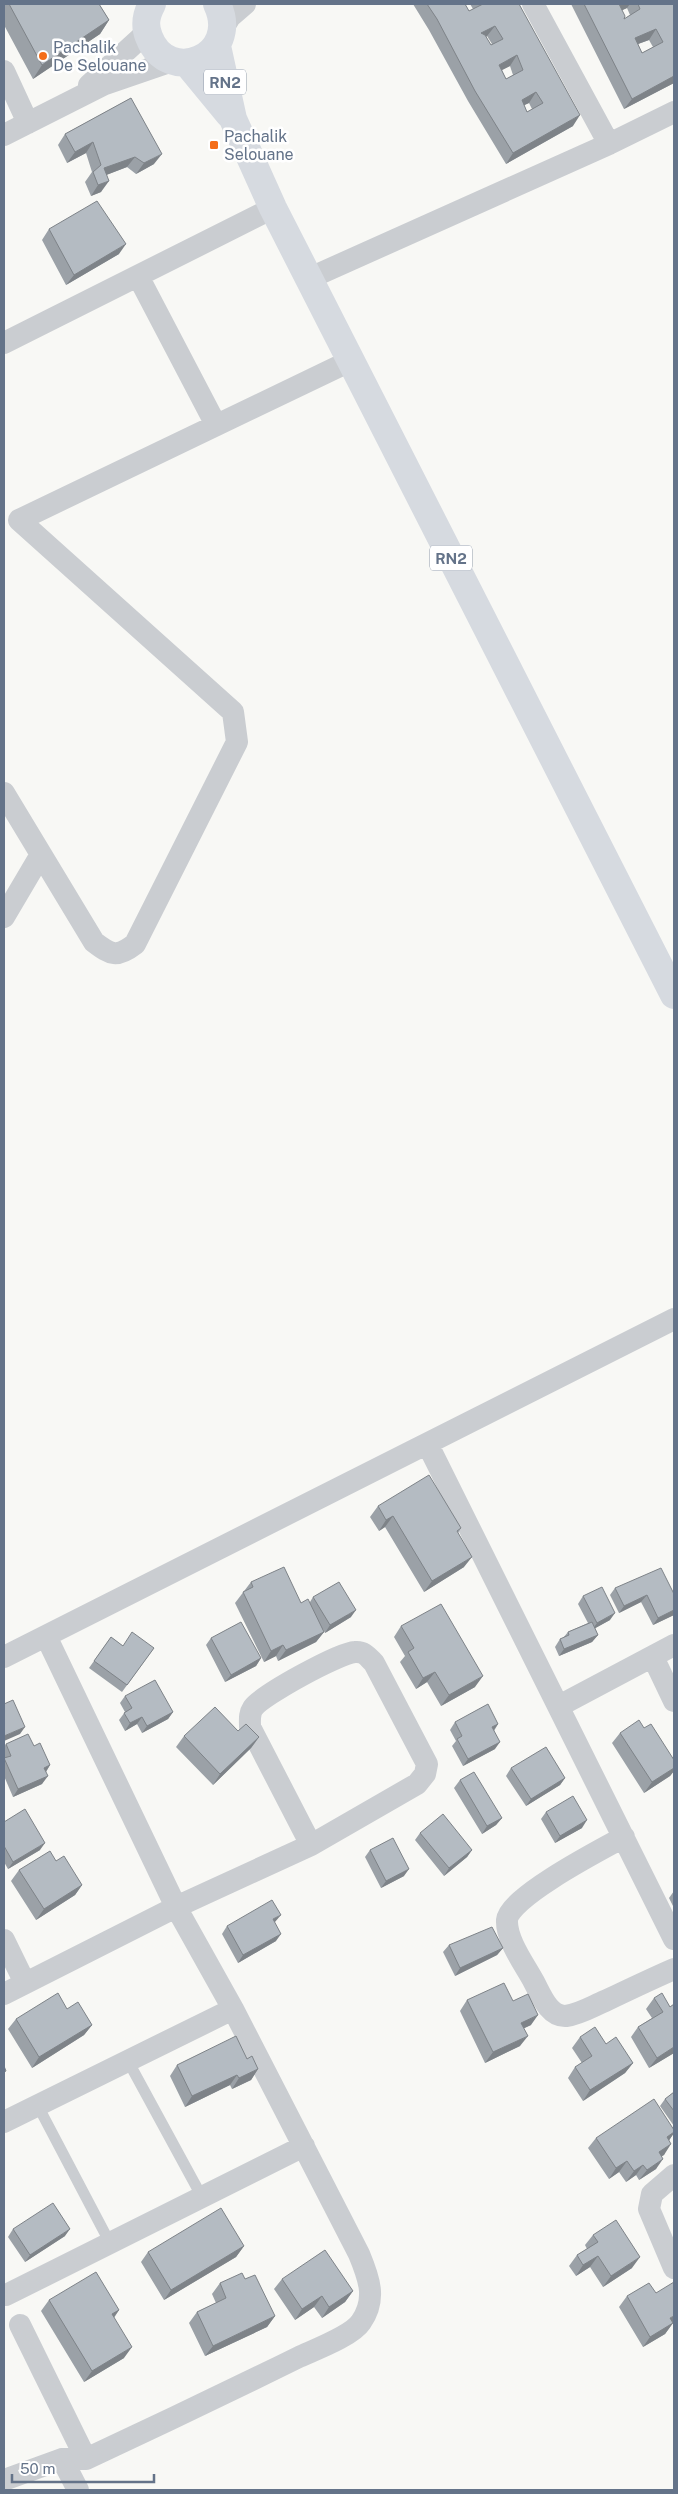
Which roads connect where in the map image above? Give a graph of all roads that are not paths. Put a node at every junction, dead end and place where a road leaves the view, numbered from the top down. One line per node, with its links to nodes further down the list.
1 (245, 4): 4 (street)
2 (533, 4): 12 (street)
3 (148, 12): 5 (highway, RN2); 7 (street)
4 (219, 26): 5 (highway, RN2); 9 (highway, RN2)
5 (180, 62): 7 (street); 9 (highway, RN2)
6 (4, 71): 10 (street)
7 (69, 102): 10 (street)
8 (674, 112): 12 (street)
9 (233, 119): 13 (highway, RN2)
10 (28, 123): 11 (street)
11 (4, 135)
12 (609, 144): 15 (street)
13 (273, 208): 14 (street); 15 (highway, RN2)
14 (138, 276): 16 (street); 18 (street)
15 (310, 278): 17 (highway, RN2)
16 (4, 343)
17 (350, 361): 18 (street); 23 (highway, RN2)
18 (216, 424): 19 (street)
19 (12, 524): 21 (street)
20 (4, 793): 21 (street)
21 (40, 856): 22 (street)
22 (4, 917)
23 (674, 994)
24 (674, 1319): 25 (street)
25 (428, 1445): 26 (street); 31 (street)
26 (46, 1636): 28 (street); 34 (street)
27 (674, 1645): 29 (street)
28 (4, 1657)
29 (653, 1657): 30 (street); 31 (street)
30 (674, 1701)
31 (559, 1706): 32 (street)
32 (624, 1837): 35 (street); 37 (street)
33 (311, 1845): 33 (street); 34 (street)
34 (176, 1907): 38 (street); 40 (street)
35 (674, 1939)
36 (4, 1940): 38 (street)
37 (674, 1969)
38 (25, 1983): 39 (street)
39 (4, 1994)
40 (233, 2009): 41 (street); 44 (street)
41 (128, 2061): 42 (street); 46 (lane)
42 (38, 2106): 43 (street); 47 (lane)
43 (4, 2122)
44 (304, 2146): 46 (street); 52 (street)
45 (674, 2176): 48 (street)
46 (202, 2197): 47 (street)
47 (110, 2243): 49 (street)
48 (674, 2268)
49 (5, 2293): 50 (street)
50 (12, 2328): 52 (street)
51 (62, 2459): 52 (street); 53 (street); 54 (street)
52 (86, 2459)
53 (4, 2480)
54 (78, 2490)

